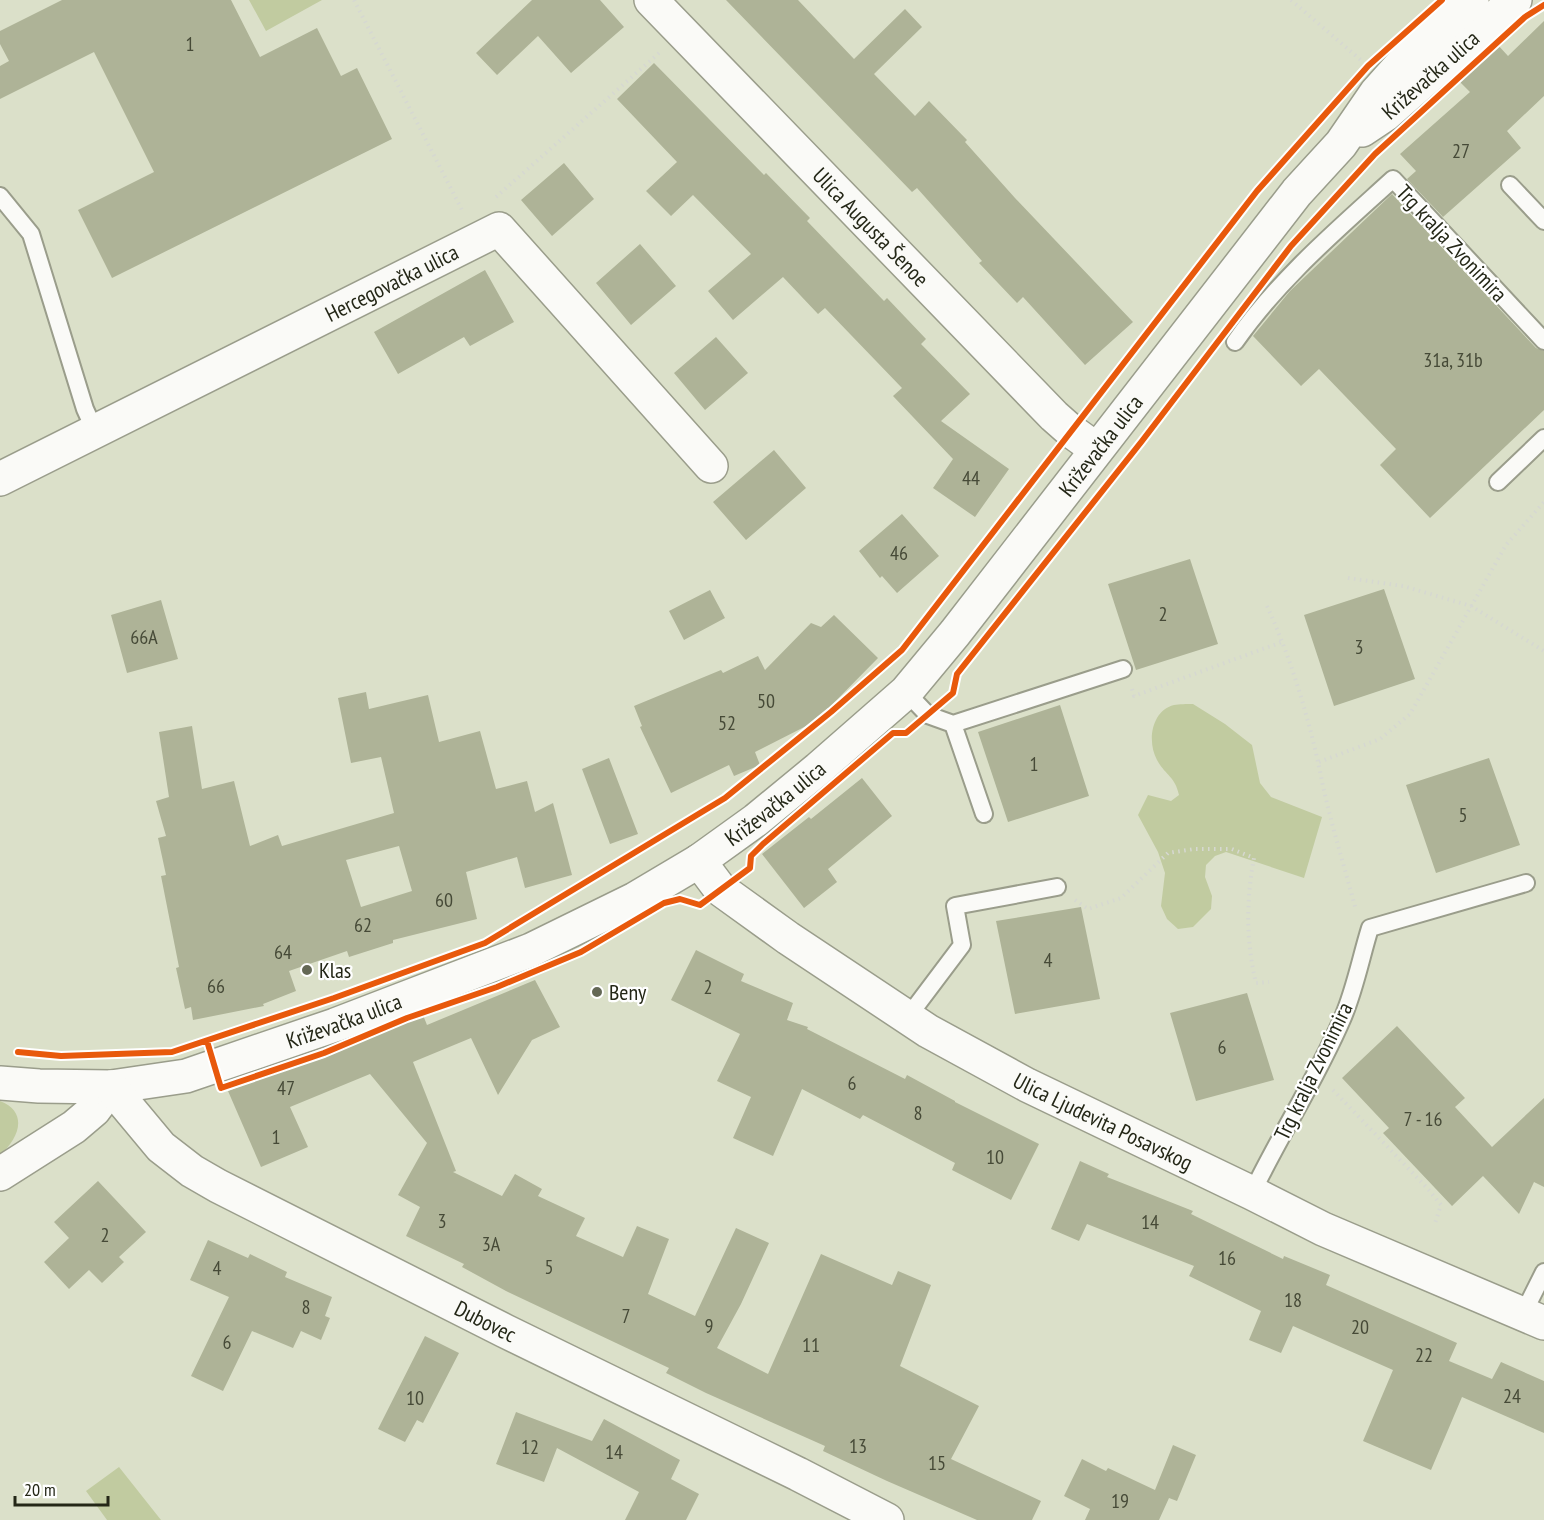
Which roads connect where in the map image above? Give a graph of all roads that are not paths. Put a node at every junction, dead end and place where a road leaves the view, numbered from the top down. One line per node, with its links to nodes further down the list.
1 (1472, 0): 4 (main road, Križevačka ulica)
2 (1515, 0): 4 (main road, Križevačka ulica)
3 (666, 11): 12 (main road, Ulica Augusta Šenoe)
4 (1341, 144): 12 (main road, Križevačka ulica)
5 (1510, 185): 7 (lane)
6 (0, 196): 10 (lane)
7 (1544, 221)
8 (1542, 333): 9 (lane, Trg kralja Zvonimira)
9 (1235, 342)
10 (95, 431): 13 (main road, Hercegovačka ulica); 14 (main road, Hercegovačka ulica)
11 (1544, 438): 15 (lane)
12 (1096, 449): 17 (main road, Križevačka ulica)
13 (711, 466)
14 (0, 479)
15 (1498, 483)
16 (1123, 669): 18 (lane)
17 (906, 692): 18 (lane); 20 (main road, Križevačka ulica)
18 (953, 724): 19 (lane)
19 (984, 814)
20 (699, 861): 23 (main road, Ulica Ljudevita Posavskog); 25 (main road, Križevačka ulica)
21 (1526, 883): 27 (lane, Trg kralja Zvonimira)
22 (1057, 887): 23 (lane)
23 (907, 1018): 27 (main road, Ulica Ljudevita Posavskog)
24 (0, 1083): 25 (main road, Križevačka ulica)
25 (111, 1087): 26 (main road); 30 (main road, Dubovec)
26 (0, 1174)
27 (1252, 1193): 29 (main road, Ulica Ljudevita Posavskog)
28 (1544, 1272): 29 (lane)
29 (1533, 1318)
30 (887, 1520)

